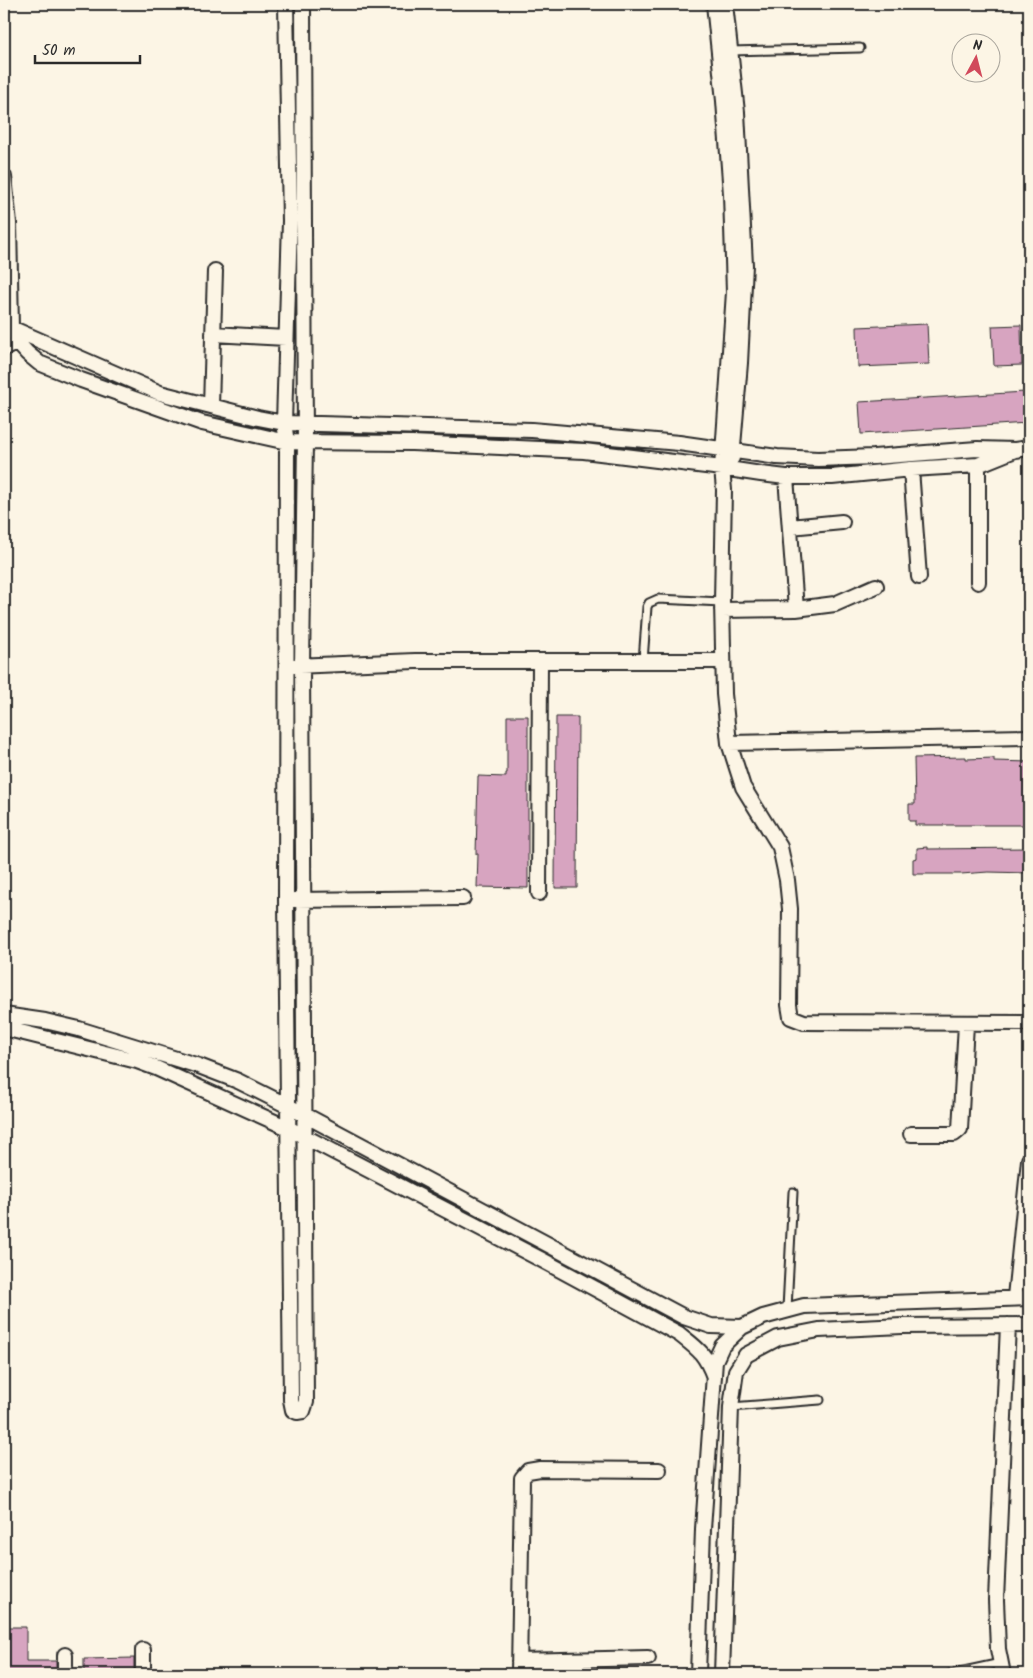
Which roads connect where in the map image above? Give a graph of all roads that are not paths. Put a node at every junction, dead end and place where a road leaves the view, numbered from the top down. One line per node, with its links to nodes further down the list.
1 (286, 4): 11 (street)
2 (303, 4): 16 (street)
3 (714, 4): 20 (street)
4 (725, 4): 6 (street)
5 (860, 48): 6 (lane)
6 (730, 51): 20 (street)
7 (4, 177): 9 (street)
8 (215, 270): 10 (street)
9 (11, 328): 12 (street); 14 (street)
10 (213, 334): 11 (street); 14 (street)
11 (286, 338): 15 (street)
12 (18, 343): 13 (street); 17 (street)
13 (4, 348)
14 (211, 406): 15 (street)
15 (284, 423): 16 (street); 17 (street)
16 (304, 424): 18 (street); 20 (street)
17 (287, 442): 18 (street); 36 (street)
18 (305, 442): 22 (street); 35 (street)
19 (1022, 449): 20 (street); 21 (street)
20 (728, 450): 22 (street)
21 (978, 465): 23 (street); 28 (street)
22 (727, 468): 24 (street); 30 (street)
23 (910, 469): 24 (street); 27 (street)
24 (786, 477): 26 (street)
25 (842, 522): 26 (street)
26 (790, 527): 31 (street)
27 (919, 577)
28 (978, 582)
29 (876, 586): 31 (street)
30 (722, 606): 31 (street); 33 (lane); 34 (street)
31 (796, 609)
32 (540, 661): 33 (street); 35 (street); 39 (street)
33 (644, 661): 34 (street)
34 (723, 662): 38 (street)
35 (302, 666): 36 (street); 42 (street)
36 (287, 667): 41 (street)
37 (1029, 737): 38 (street)
38 (729, 743): 45 (street)
39 (539, 892)
40 (463, 898): 42 (street)
41 (286, 900): 42 (street); 47 (street)
42 (303, 900): 48 (street)
43 (4, 1015): 47 (street)
44 (1029, 1023): 45 (street)
45 (966, 1024): 50 (street)
46 (4, 1028): 49 (street)
47 (288, 1106): 48 (street); 49 (street)
48 (305, 1115): 51 (street); 59 (street)
49 (288, 1128): 51 (street); 51 (street)
50 (911, 1134)
51 (305, 1137): 60 (street)
52 (1029, 1160): 54 (street)
53 (794, 1192): 56 (lane)
54 (1015, 1298): 55 (street); 56 (street)
55 (1029, 1298)
56 (787, 1309): 59 (street)
57 (1008, 1325): 58 (street); 62 (street); 68 (street)
58 (1029, 1325)
59 (742, 1327): 60 (street)
60 (714, 1377): 71 (street)
61 (820, 1400): 62 (lane)
62 (731, 1406): 72 (street)
63 (659, 1470): 67 (street)
64 (143, 1650): 70 (street)
65 (65, 1655): 69 (street)
66 (648, 1658): 67 (street)
67 (519, 1668)
68 (1002, 1669): 73 (lane)
69 (65, 1674)
70 (143, 1674)
71 (698, 1674)
72 (722, 1674)
73 (950, 1674)

